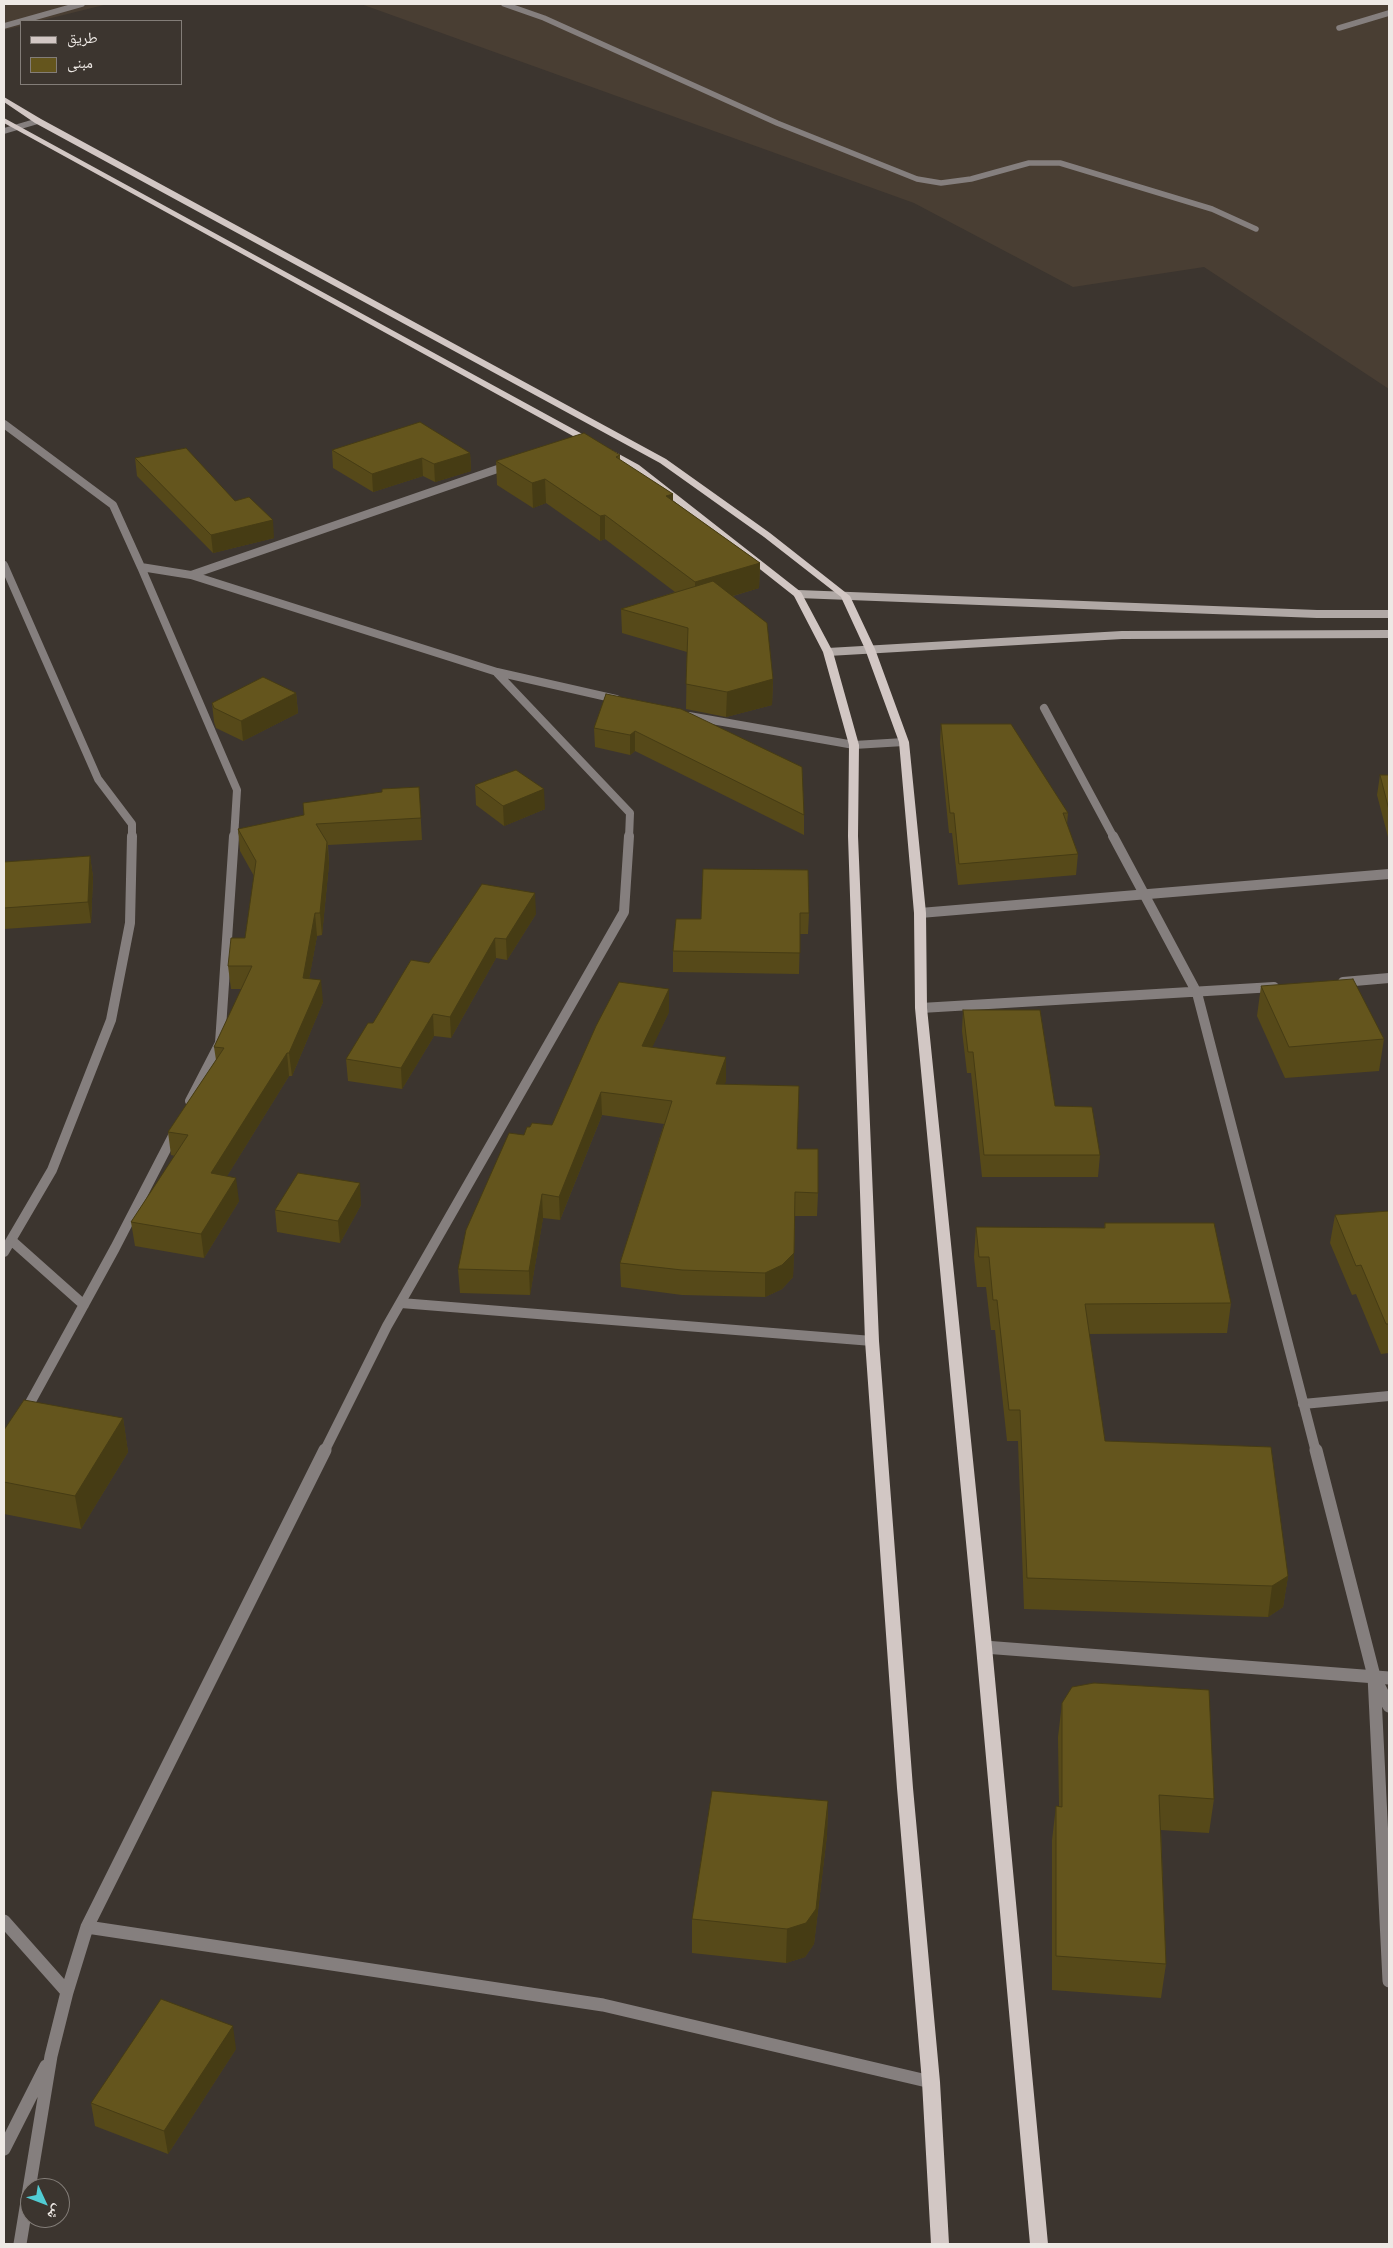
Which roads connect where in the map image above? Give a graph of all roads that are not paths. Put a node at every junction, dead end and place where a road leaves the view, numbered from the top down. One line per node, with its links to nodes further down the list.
1 (82, 4): 4 (street)
2 (504, 4): 13 (street)
3 (1389, 13): 7 (street)
4 (25, 20)
5 (20, 21): 6 (street)
6 (4, 26)
7 (1339, 28)
8 (4, 99): 10 (main road)
9 (4, 120): 11 (main road)
10 (38, 121): 11 (street); 22 (main road)
11 (14, 127): 12 (street); 15 (main road)
12 (4, 131)
13 (1256, 229)
14 (4, 424): 19 (street)
15 (584, 438): 16 (street); 21 (main road)
16 (575, 442)
17 (519, 461): 20 (street)
18 (4, 565): 43 (street)
19 (141, 567): 20 (street); 41 (street)
20 (191, 575): 27 (street)
21 (798, 594): 22 (street); 26 (main road)
22 (844, 596): 23 (street); 25 (main road)
23 (1389, 614)
24 (1389, 634): 25 (street)
25 (870, 649): 26 (street); 31 (main road)
26 (828, 652): 32 (main road)
27 (497, 672): 28 (street); 45 (street)
28 (622, 700)
29 (1044, 708): 34 (street)
30 (680, 713): 32 (street)
31 (904, 742): 32 (street); 35 (main road)
32 (854, 745): 47 (main road)
33 (1389, 874): 34 (street)
34 (1144, 893): 35 (street); 39 (street)
35 (920, 913): 40 (main road)
36 (1389, 978): 37 (street)
37 (1332, 982)
38 (1284, 986): 39 (street)
39 (1197, 993): 40 (street); 49 (street)
40 (921, 1008): 51 (main road)
41 (183, 1114)
42 (179, 1123): 46 (street)
43 (11, 1240): 44 (street); 46 (street)
44 (4, 1252)
45 (401, 1302): 47 (street); 56 (street)
46 (84, 1305): 50 (street)
47 (872, 1341): 60 (main road)
48 (1389, 1396): 49 (street)
49 (1304, 1404): 52 (street)
50 (17, 1423)
51 (984, 1647): 52 (street); 64 (main road)
52 (1374, 1676): 53 (street); 54 (street); 57 (street)
53 (1389, 1678)
54 (1389, 1706)
55 (4, 1921): 58 (street)
56 (86, 1927): 58 (street); 60 (street)
57 (1389, 1981)
58 (66, 1992): 59 (street)
59 (51, 2056): 61 (street); 62 (street)
60 (931, 2082): 63 (main road)
61 (4, 2150)
62 (20, 2244)
63 (940, 2244)
64 (1039, 2244)

